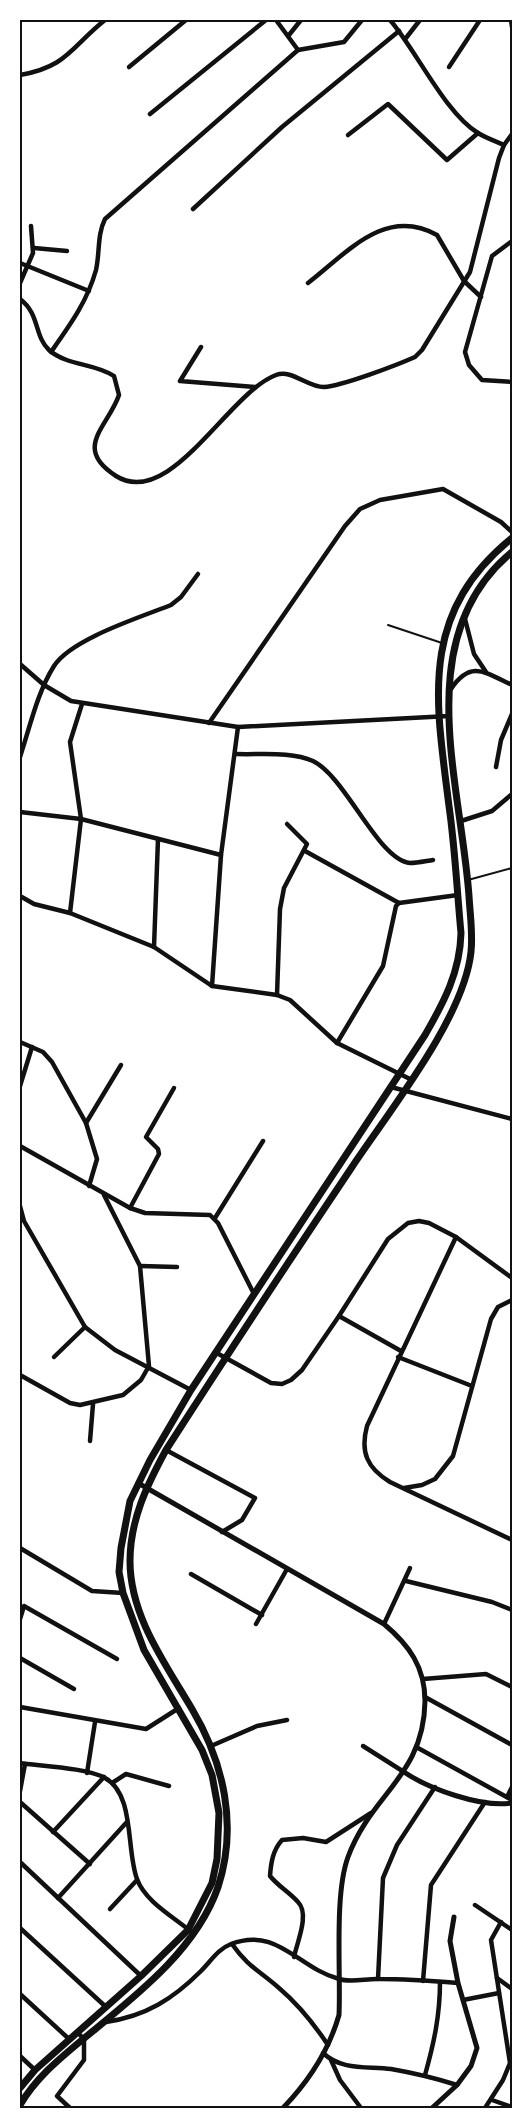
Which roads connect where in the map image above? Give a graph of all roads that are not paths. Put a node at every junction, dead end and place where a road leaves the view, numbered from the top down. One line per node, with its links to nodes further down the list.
1 (105, 20): 18 (street)
2 (186, 20): 16 (street)
3 (266, 20): 19 (street)
4 (276, 20): 13 (street)
5 (301, 20): 13 (street)
6 (362, 20): 15 (street)
7 (390, 20): 12 (street)
8 (420, 20): 14 (street)
9 (480, 20): 17 (street)
10 (511, 20): 11 (street)
11 (513, 27)
12 (399, 31): 14 (street); 24 (street)
13 (289, 34): 15 (street)
14 (406, 38): 20 (street)
15 (298, 50): 34 (street)
16 (129, 67)
17 (449, 67)
18 (20, 75)
19 (150, 114)
20 (478, 133): 22 (street); 23 (street)
21 (513, 134): 23 (street)
22 (348, 135)
23 (504, 145): 31 (street)
24 (193, 209)
25 (32, 226): 27 (street)
26 (513, 241): 35 (street)
27 (33, 248): 28 (street); 30 (street)
28 (67, 251)
29 (20, 263): 30 (street)
30 (27, 265): 32 (street); 34 (street)
31 (464, 281): 33 (street); 35 (street); 40 (street)
32 (20, 283)
33 (308, 283)
34 (89, 291): 38 (street)
35 (482, 297): 39 (street)
36 (20, 299): 38 (street)
37 (201, 347): 40 (street)
38 (51, 352): 40 (street)
39 (513, 382)
40 (255, 387)
41 (513, 532): 57 (street)
42 (513, 538): 47 (main road)
43 (513, 552): 45 (main road)
44 (198, 574): 50 (street)
45 (465, 616): 49 (street); 52 (main road)
46 (388, 625): 47 (lane)
47 (442, 643): 56 (main road)
48 (20, 664): 50 (street)
49 (486, 672): 51 (street); 52 (street)
50 (44, 685): 53 (street); 60 (street)
51 (513, 685)
52 (447, 697): 55 (main road)
53 (82, 704): 57 (street); 64 (street)
54 (513, 714): 61 (street)
55 (448, 716): 56 (street); 65 (main road)
56 (438, 717): 58 (street); 73 (main road)
57 (209, 723): 58 (street)
58 (238, 727): 59 (street)
59 (236, 754): 69 (street); 70 (street)
60 (20, 757)
61 (496, 767)
62 (513, 794): 65 (street)
63 (20, 812): 64 (street)
64 (81, 819): 67 (street); 76 (street)
65 (461, 821): 72 (main road)
66 (287, 824): 68 (street)
67 (158, 839): 69 (street); 77 (street)
68 (305, 850): 75 (street); 79 (street)
69 (221, 855): 78 (street)
70 (433, 860)
71 (513, 868): 72 (lane)
72 (468, 880): 85 (main road)
73 (458, 895): 75 (street); 84 (main road)
74 (20, 896): 76 (street)
75 (399, 903): 81 (street)
76 (70, 913): 77 (street)
77 (154, 947): 78 (street)
78 (212, 986): 79 (street)
79 (277, 995): 81 (street)
80 (20, 1042): 82 (street)
81 (337, 1043): 84 (street)
82 (32, 1047): 86 (street); 91 (street)
83 (122, 1065): 91 (street)
84 (400, 1074): 85 (street); 87 (main road)
85 (410, 1079): 89 (main road)
86 (20, 1086)
87 (391, 1087): 89 (street); 103 (main road)
88 (174, 1088): 97 (street)
89 (402, 1091): 90 (street); 111 (main road)
90 (513, 1119)
91 (86, 1123): 94 (street)
92 (263, 1141): 98 (street)
93 (20, 1146): 94 (street)
94 (89, 1186): 95 (street)
95 (104, 1195): 97 (street); 100 (street)
96 (20, 1206): 106 (street)
97 (130, 1208): 98 (street)
98 (214, 1218): 103 (street)
99 (456, 1237): 102 (street); 105 (street); 108 (street)
100 (140, 1266): 101 (street); 112 (street)
101 (177, 1267)
102 (513, 1278)
103 (254, 1294): 107 (main road)
104 (513, 1300): 114 (street)
105 (339, 1316): 108 (street); 111 (street)
106 (85, 1328): 109 (street); 112 (street)
107 (215, 1352): 111 (street); 115 (main road)
108 (401, 1352): 110 (street)
109 (54, 1357)
110 (398, 1357): 114 (street); 121 (street)
111 (225, 1358): 118 (main road)
112 (149, 1366): 115 (street); 116 (street)
113 (20, 1375): 116 (street)
114 (472, 1386): 121 (street)
115 (191, 1390): 119 (main road)
116 (93, 1404): 117 (street)
117 (90, 1441)
118 (166, 1450): 120 (main road); 122 (street)
119 (138, 1483): 120 (street); 129 (main road)
120 (147, 1488): 122 (street); 146 (main road)
121 (404, 1488): 123 (street)
122 (222, 1532): 126 (street)
123 (513, 1540)
124 (20, 1548): 129 (street)
125 (410, 1568): 128 (street)
126 (287, 1569): 131 (street); 134 (street)
127 (191, 1574): 131 (street)
128 (406, 1581): 130 (street); 134 (street)
129 (123, 1593): 142 (main road)
130 (513, 1610)
131 (262, 1615): 133 (street)
132 (20, 1619): 136 (street)
133 (256, 1624)
134 (384, 1624): 137 (street)
135 (20, 1658): 139 (street)
136 (117, 1659)
137 (423, 1679): 138 (street); 140 (street)
138 (513, 1688)
139 (74, 1689)
140 (424, 1697): 145 (street); 148 (street)
141 (20, 1707): 144 (street)
142 (179, 1708): 144 (street); 174 (main road)
143 (287, 1720): 146 (street)
144 (95, 1722): 151 (street)
145 (513, 1745)
146 (211, 1746): 176 (main road)
147 (363, 1746): 150 (street)
148 (418, 1748): 150 (street); 158 (street)
149 (22, 1763): 151 (street); 157 (street)
150 (404, 1772): 155 (street); 162 (street)
151 (87, 1773): 152 (street)
152 (104, 1777): 153 (street); 164 (street)
153 (112, 1783): 154 (street); 163 (street)
154 (169, 1786)
155 (435, 1787): 160 (street); 180 (street)
156 (513, 1787): 158 (street)
157 (20, 1791)
158 (507, 1797): 161 (street)
159 (20, 1802): 164 (street)
160 (485, 1802): 161 (street); 183 (street)
161 (513, 1802)
162 (372, 1813): 178 (street); 182 (street)
163 (126, 1823): 166 (street); 167 (street)
164 (53, 1832): 166 (street)
165 (20, 1862): 168 (street)
166 (90, 1864): 168 (street)
167 (137, 1880): 170 (street); 174 (street)
168 (58, 1898): 179 (street)
169 (475, 1905): 172 (street)
170 (110, 1909)
171 (454, 1917): 185 (street)
172 (501, 1922): 175 (street); 181 (street)
173 (20, 1928): 190 (street)
174 (188, 1930): 176 (street); 179 (main road)
175 (513, 1930)
176 (195, 1935): 191 (main road)
177 (232, 1944): 178 (street); 191 (street); 195 (street)
178 (294, 1957): 182 (street)
179 (141, 1976): 190 (main road)
180 (378, 1978): 182 (street); 183 (street)
181 (497, 1978): 186 (street); 187 (street)
182 (340, 1980): 195 (street)
183 (423, 1981): 184 (street)
184 (440, 1982): 185 (street); 201 (street)
185 (458, 1983): 189 (street)
186 (513, 1989)
187 (499, 1993): 189 (street); 196 (street)
188 (20, 1994): 193 (street)
189 (463, 2000): 202 (street)
190 (106, 2007): 192 (main road)
191 (103, 2022): 194 (main road)
192 (77, 2032): 193 (main road); 194 (street)
193 (69, 2039): 200 (main road)
194 (84, 2039): 205 (main road); 207 (street)
195 (328, 2045): 197 (street)
196 (511, 2045): 204 (street)
197 (324, 2053): 199 (street); 208 (street)
198 (20, 2056): 200 (street)
199 (331, 2060): 201 (street); 209 (street)
200 (35, 2070): 203 (main road)
201 (425, 2075): 202 (street)
202 (457, 2085): 210 (street)
203 (20, 2088)
204 (492, 2100): 206 (street); 211 (street)
205 (20, 2105)
206 (513, 2108)
207 (70, 2109)
208 (283, 2109)
209 (362, 2109)
210 (432, 2109)
211 (485, 2109)

